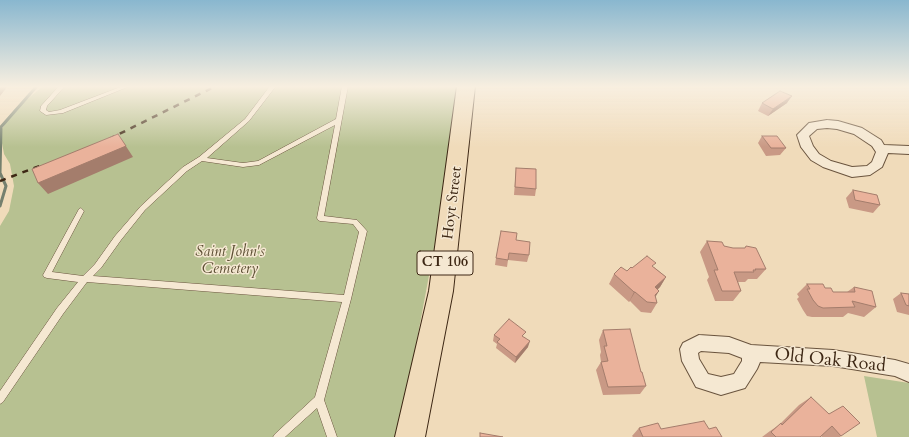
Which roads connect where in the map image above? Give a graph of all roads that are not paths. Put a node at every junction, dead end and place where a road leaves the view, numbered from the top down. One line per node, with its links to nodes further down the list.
1 (44, 106): 2 (lane)
2 (75, 106)
3 (257, 106): 9 (lane)
4 (341, 106): 6 (lane)
5 (464, 106): 19 (main road, Hoyt Street / CT 106)
6 (339, 120): 9 (lane); 12 (lane)
7 (880, 148): 7 (street); 8 (street)
8 (909, 150)
9 (201, 159): 11 (lane)
10 (81, 211): 11 (lane)
11 (85, 279): 12 (lane); 15 (lane)
12 (347, 299): 16 (lane)
13 (751, 353): 14 (street, Old Oak Road)
14 (909, 373)
15 (0, 399)
16 (318, 400): 17 (lane); 18 (lane)
17 (278, 437)
18 (332, 437)
19 (410, 437)

